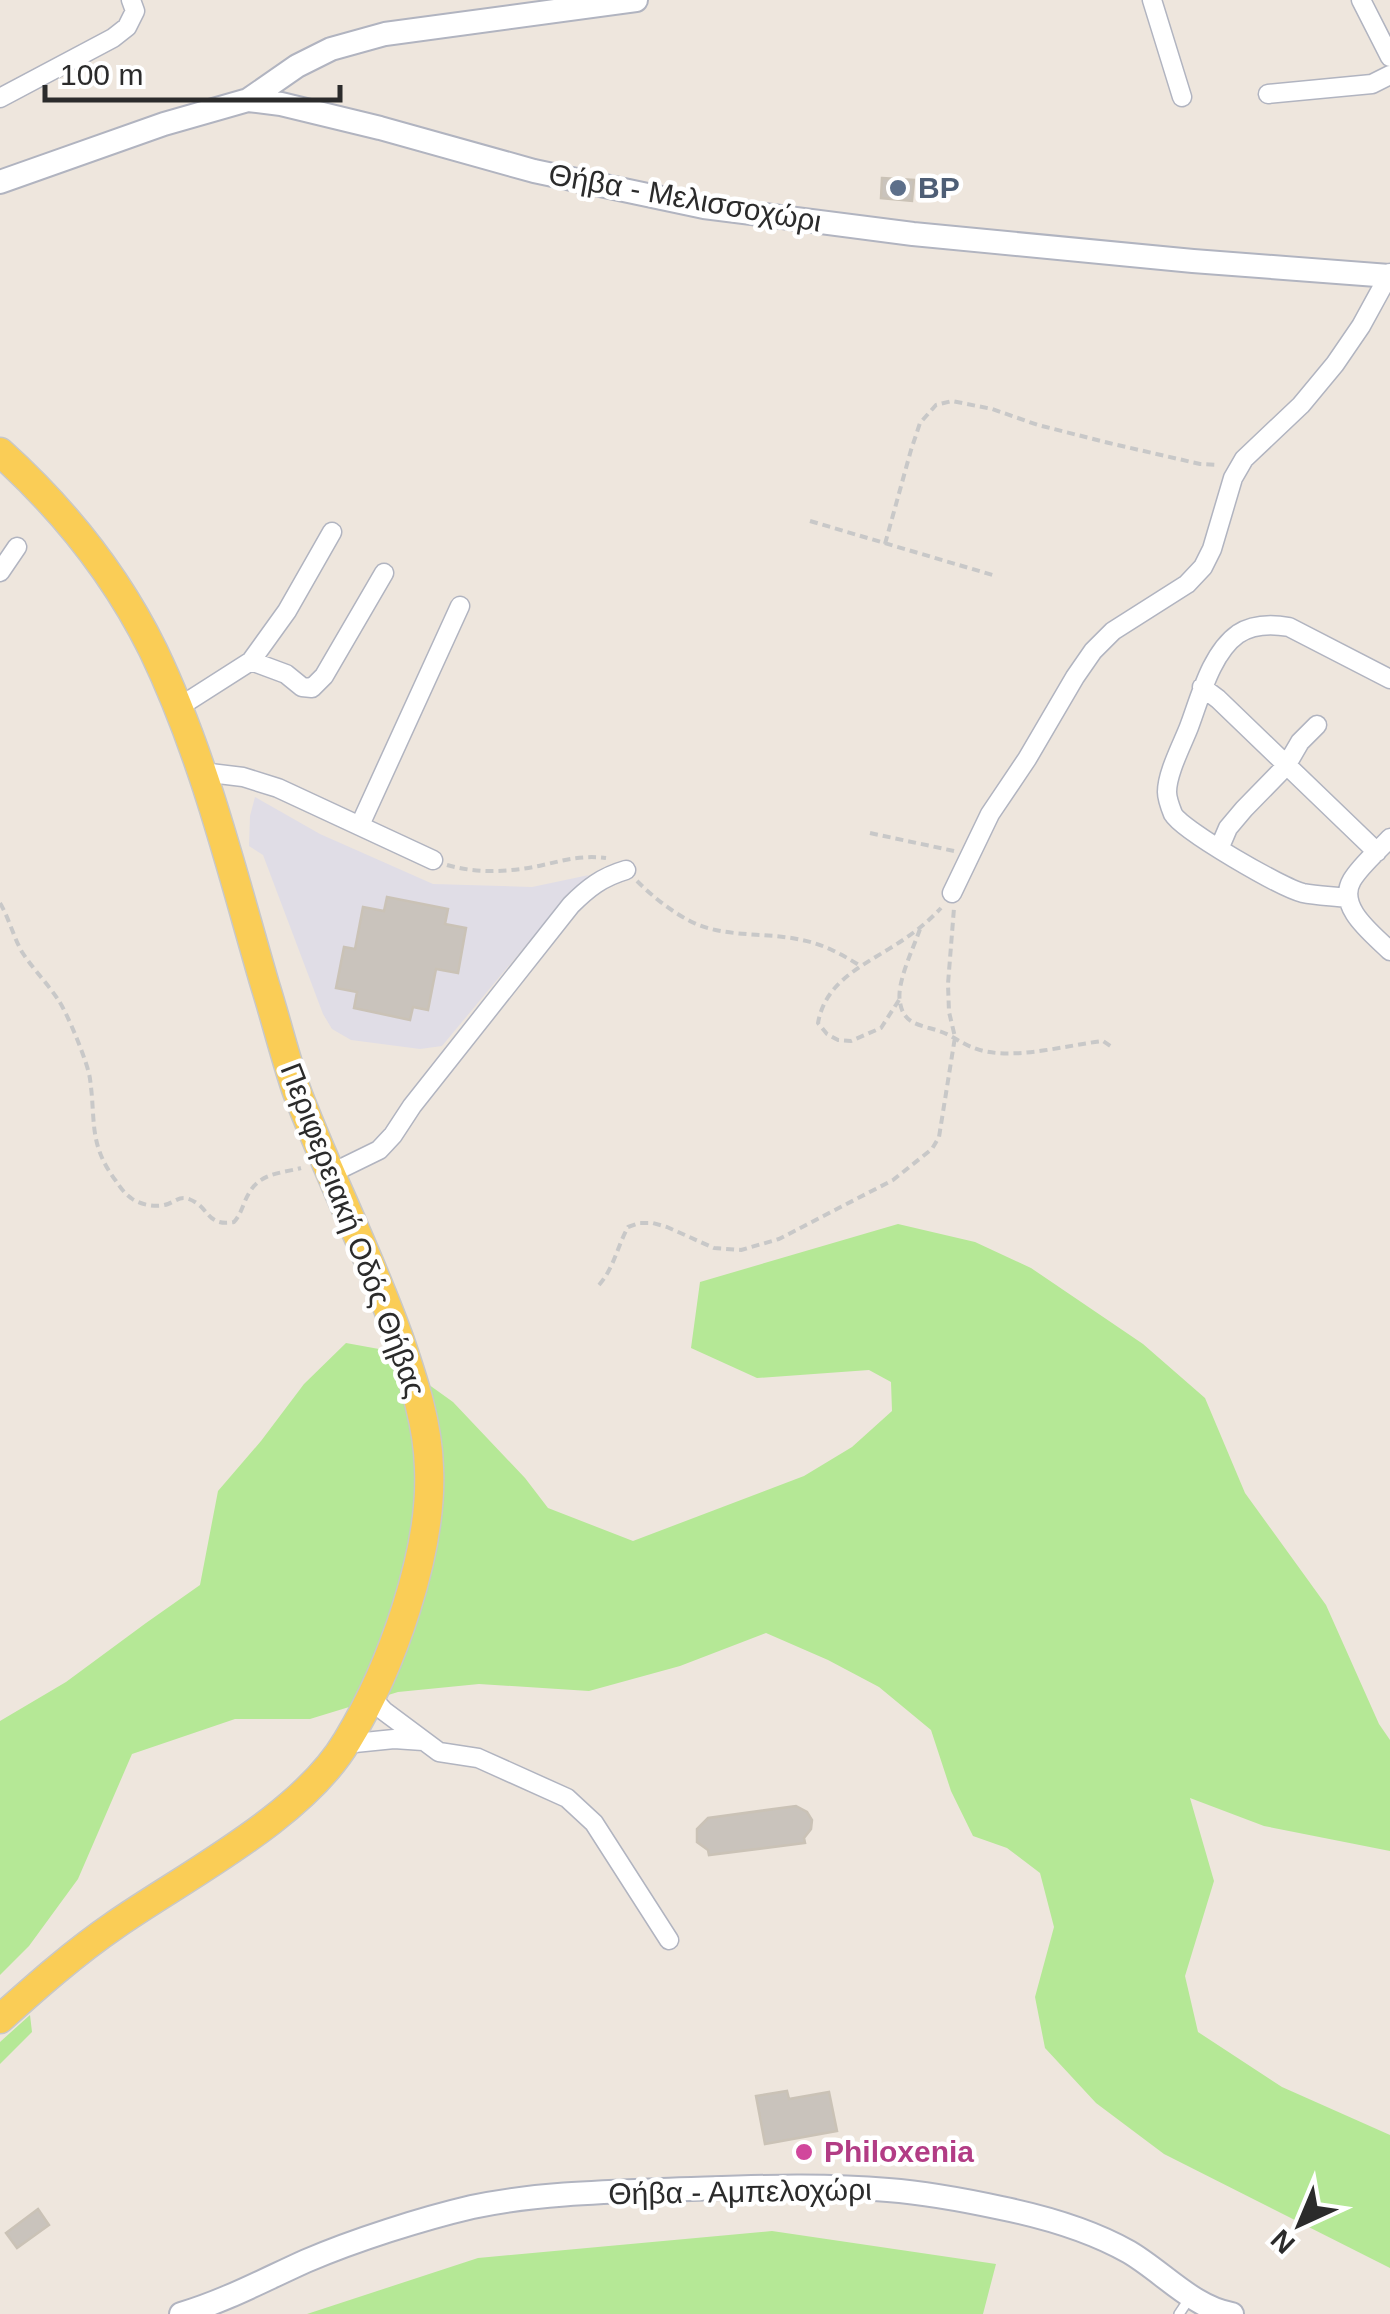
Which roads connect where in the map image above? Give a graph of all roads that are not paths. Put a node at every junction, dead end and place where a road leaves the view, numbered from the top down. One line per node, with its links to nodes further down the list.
1 (131, 0): 9 (street)
2 (636, 0): 10 (street)
3 (1152, 0): 8 (street)
4 (1361, 0): 5 (street)
5 (1390, 56)
6 (1390, 75): 7 (street)
7 (1268, 94)
8 (1182, 96)
9 (0, 98)
10 (248, 100): 11 (street, Θήβα - Μελισσοχώρι); 12 (street, Θήβα - Μελισσοχώρι)
11 (0, 182)
12 (1389, 275): 32 (street)
13 (0, 452): 22 (main road, Περιφερειακή Οδός Θήβας)
14 (332, 532): 19 (street)
15 (17, 547): 16 (street)
16 (0, 572)
17 (384, 573): 19 (street)
18 (460, 606): 26 (street)
19 (251, 661): 22 (street)
20 (1390, 679): 21 (street)
21 (1202, 687): 24 (street); 28 (street)
22 (178, 707): 25 (main road, Περιφερειακή Οδός Θήβας)
23 (1317, 725): 24 (street)
24 (1286, 766): 28 (street); 29 (street)
25 (202, 772): 26 (street); 35 (main road, Περιφερειακή Οδός Θήβας)
26 (360, 825): 30 (street)
27 (1390, 838): 29 (street)
28 (1220, 849): 33 (street)
29 (1377, 852): 33 (street)
30 (434, 860)
31 (626, 870): 35 (street)
32 (952, 894)
33 (1348, 898): 34 (street)
34 (1390, 952)
35 (329, 1166): 36 (main road, Περιφερειακή Οδός Θήβας)
36 (370, 1696): 37 (street); 38 (main road, Περιφερειακή Οδός Θήβας)
37 (422, 1741): 38 (street); 39 (street)
38 (346, 1744): 40 (main road, Περιφερειακή Οδός Θήβας)
39 (669, 1940)
40 (0, 2019)
41 (1185, 2305): 42 (street, Θήβα - Αμπελοχώρι); 43 (street, Θήβα - Αμπελοχώρι)
42 (181, 2314)
43 (1232, 2314)

